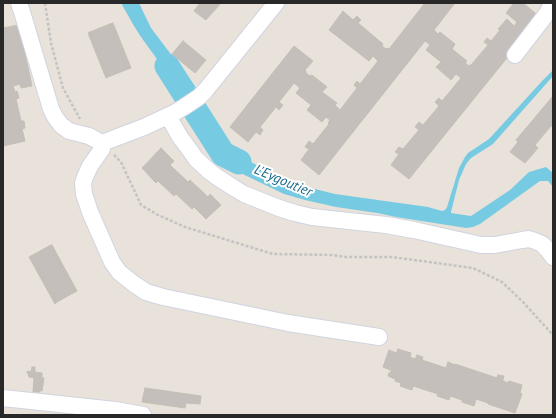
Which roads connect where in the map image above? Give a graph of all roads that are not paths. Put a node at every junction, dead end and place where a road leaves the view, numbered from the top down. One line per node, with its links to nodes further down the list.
1 (19, 3): 6 (street)
2 (276, 3): 5 (street)
3 (552, 3): 4 (street)
4 (515, 55)
5 (168, 116): 6 (street); 7 (street)
6 (107, 148): 8 (street)
7 (553, 257)
8 (379, 337)
9 (3, 398): 10 (street)
10 (143, 415)

